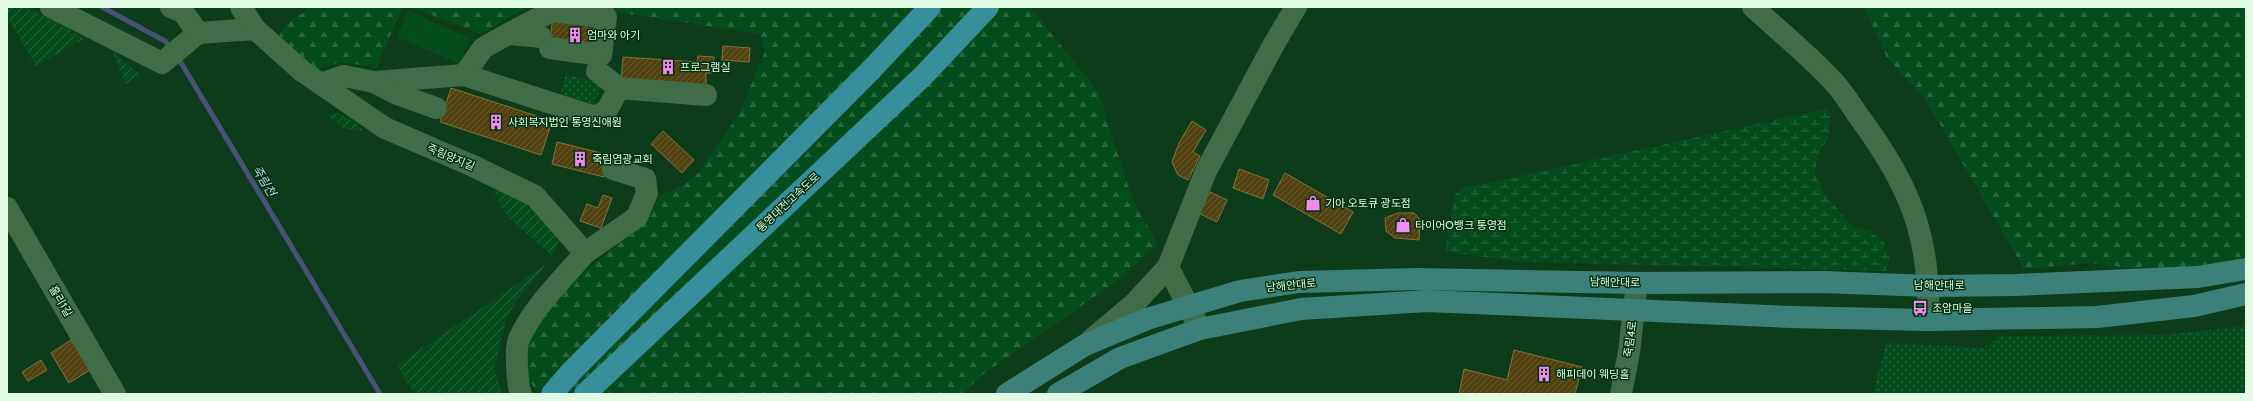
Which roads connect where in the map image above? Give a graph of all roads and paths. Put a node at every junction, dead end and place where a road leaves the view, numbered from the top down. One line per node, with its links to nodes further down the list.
1 (51, 7): 10 (street)
2 (171, 7): 10 (street)
3 (242, 7): 8 (street, 죽림양지길)
4 (930, 7): 34 (highway)
5 (988, 7): 31 (highway, 통영대전고속도로)
6 (1296, 7): 21 (street)
7 (1753, 7): 24 (street)
8 (255, 29): 10 (street); 14 (street, 죽림양지길)
9 (508, 34): 9 (street); 12 (street)
10 (194, 36)
11 (598, 71): 15 (street)
12 (464, 75): 13 (street); 15 (street)
13 (374, 82): 14 (street); 17 (street)
14 (321, 84): 20 (street, 죽림양지길)
15 (619, 88): 16 (street)
16 (706, 95)
17 (436, 108)
18 (613, 169): 20 (street)
19 (7, 208): 32 (street, 홀리1길)
20 (585, 253): 33 (street)
21 (1168, 267): 26 (street); 30 (street)
22 (2246, 269): 24 (main road, 남해안대로)
23 (1637, 283): 24 (main road, 남해안대로); 26 (main road, 남해안대로); 27 (street, 죽림4로)
24 (1929, 286): 28 (street)
25 (2245, 294): 28 (main road)
26 (1187, 306): 29 (street); 30 (main road, 남해안대로)
27 (1634, 310): 28 (main road); 29 (main road); 37 (street, 죽림4로)
28 (1928, 320)
29 (1200, 329): 36 (main road)
30 (1085, 345): 35 (main road, 남해안대로)
31 (587, 392)
32 (115, 394)
33 (521, 394)
34 (552, 394)
35 (1007, 394)
36 (1058, 394)
37 (1621, 394)

